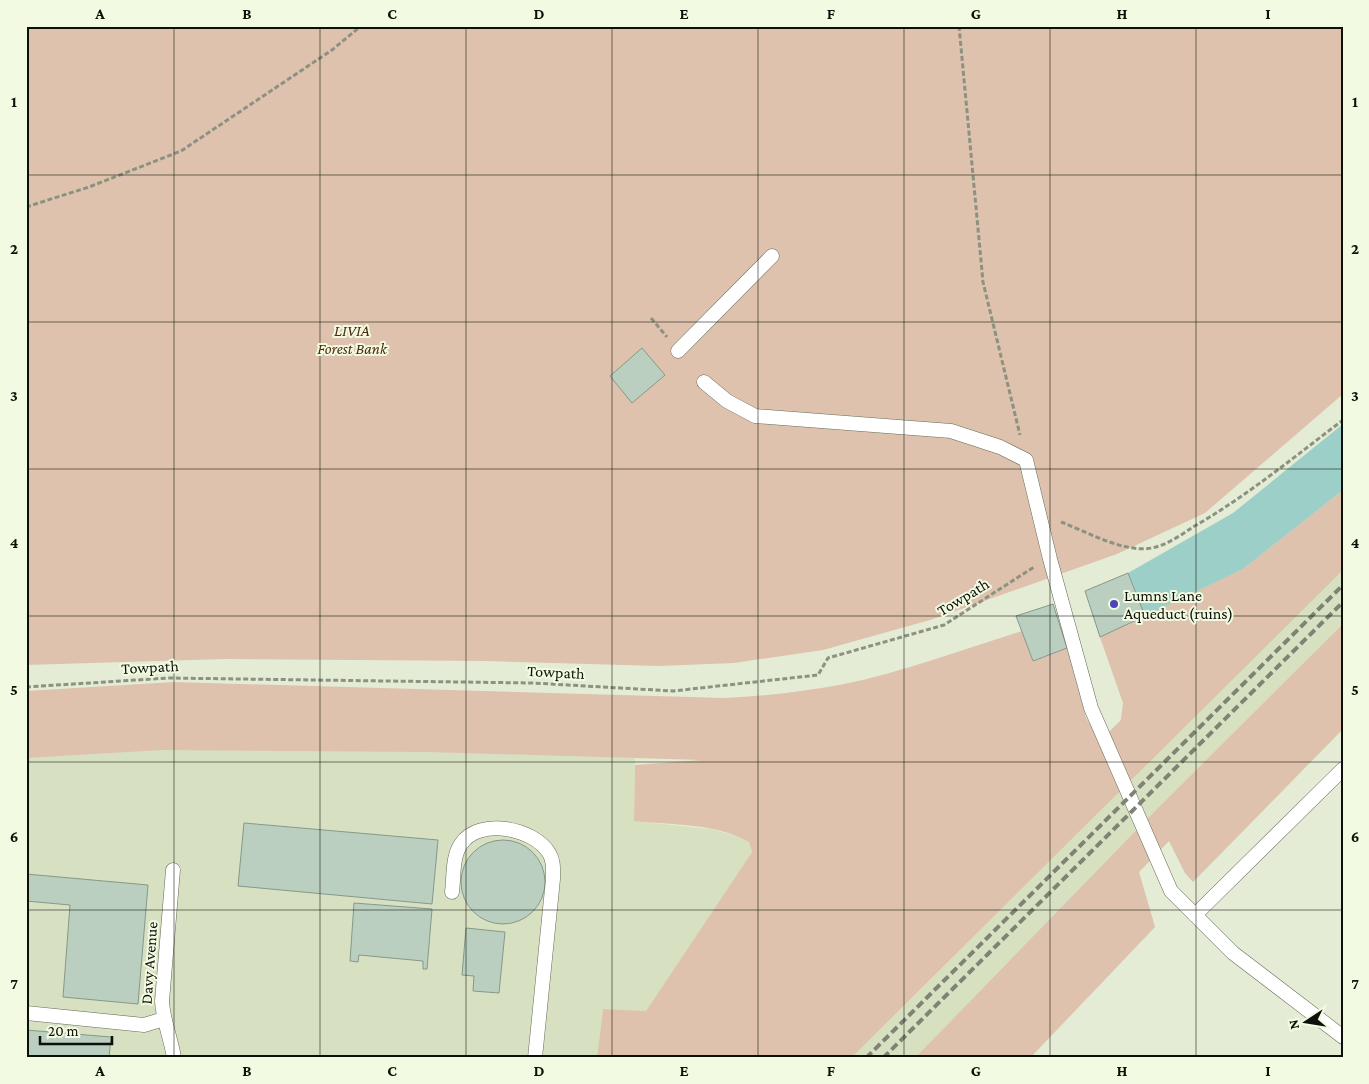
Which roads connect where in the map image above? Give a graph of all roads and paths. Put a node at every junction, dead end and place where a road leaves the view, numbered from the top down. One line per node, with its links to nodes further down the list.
1 (361, 26): 3 (path)
2 (959, 26): 8 (path)
3 (26, 207)
4 (772, 256): 5 (lane)
5 (678, 350)
6 (704, 382): 8 (lane)
7 (1343, 420): 9 (path)
8 (1026, 460): 9 (lane)
9 (1039, 514): 10 (lane)
10 (1050, 558): 11 (path, Towpath); 15 (lane)
11 (26, 687)
12 (1343, 769): 15 (lane)
13 (173, 870): 17 (lane, Davy Avenue)
14 (452, 892): 20 (lane)
15 (1195, 915): 18 (lane)
16 (26, 1013): 17 (lane)
17 (164, 1019): 19 (lane, Davy Avenue)
18 (1343, 1038)
19 (174, 1058)
20 (535, 1058)

